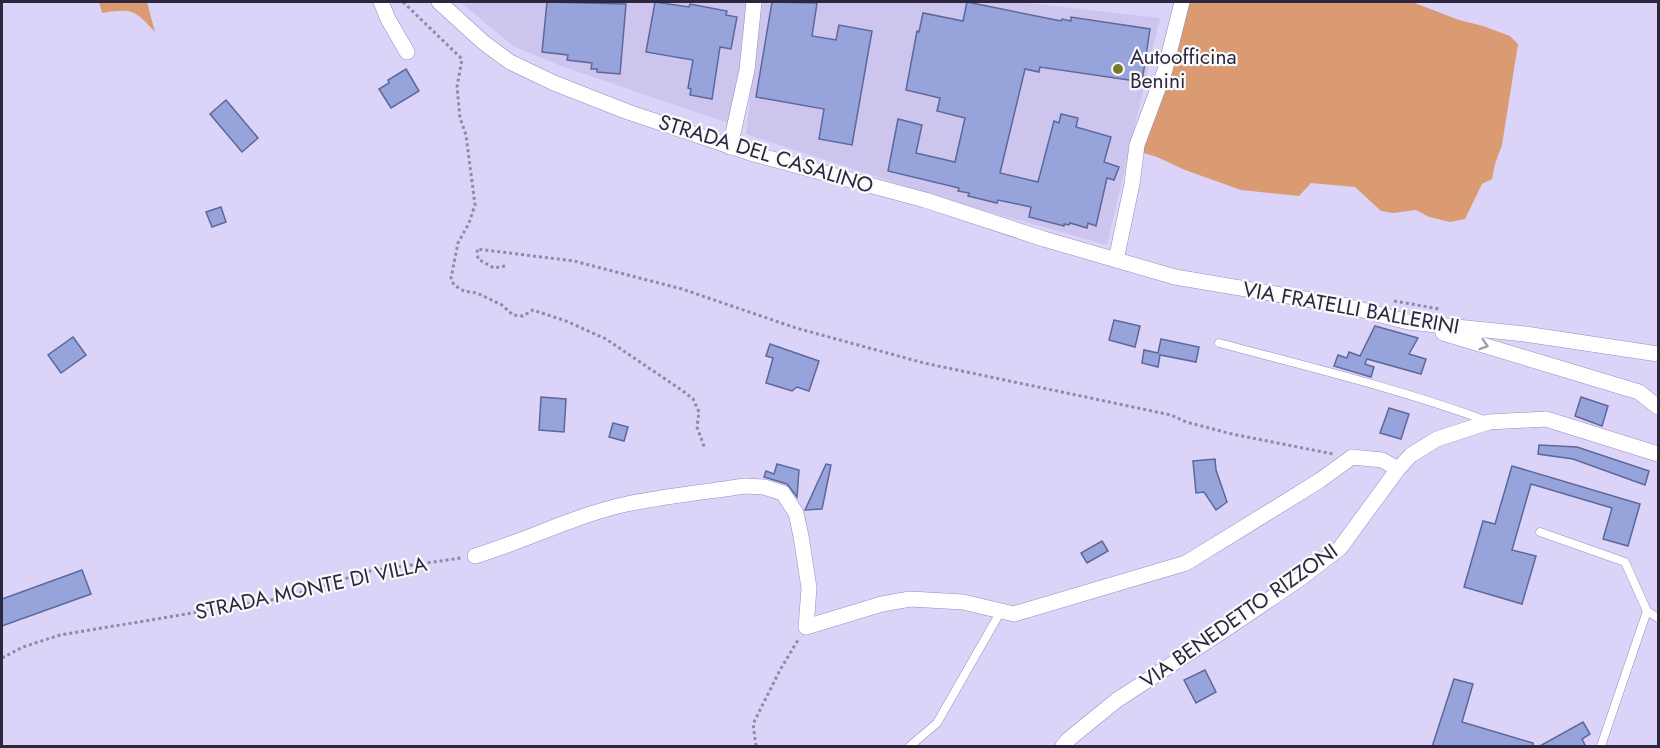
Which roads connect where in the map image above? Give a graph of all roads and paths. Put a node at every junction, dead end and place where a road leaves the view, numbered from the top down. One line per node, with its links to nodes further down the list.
1 (381, 2): 6 (street)
2 (402, 2): 15 (path)
3 (439, 2): 7 (street, STRADA DEL CASALINO)
4 (754, 2): 7 (street)
5 (1182, 2): 8 (street)
6 (407, 52)
7 (730, 147): 8 (street, STRADA DEL CASALINO)
8 (1116, 260): 10 (street, VIA FRATELLI BALLERINI)
9 (505, 266): 17 (path)
10 (1408, 322): 12 (street, VIA FRATELLI BALLERINI); 13 (street, one-way to 13)
11 (1219, 343): 14 (lane)
12 (1659, 354)
13 (1659, 407)
14 (1489, 422): 16 (street); 18 (street)
15 (705, 448)
16 (1659, 454)
17 (1352, 457): 18 (street); 21 (street)
18 (1398, 469): 28 (street, VIA BENEDETTO RIZZONI)
19 (1540, 531): 22 (lane)
20 (476, 556): 24 (street); 25 (path, STRADA MONTE DI VILLA)
21 (1001, 611): 24 (street); 27 (lane)
22 (1647, 611): 23 (lane); 29 (lane)
23 (1659, 618)
24 (806, 627): 26 (path)
25 (2, 658)
26 (756, 747)
27 (910, 747)
28 (1064, 747)
29 (1601, 747)

